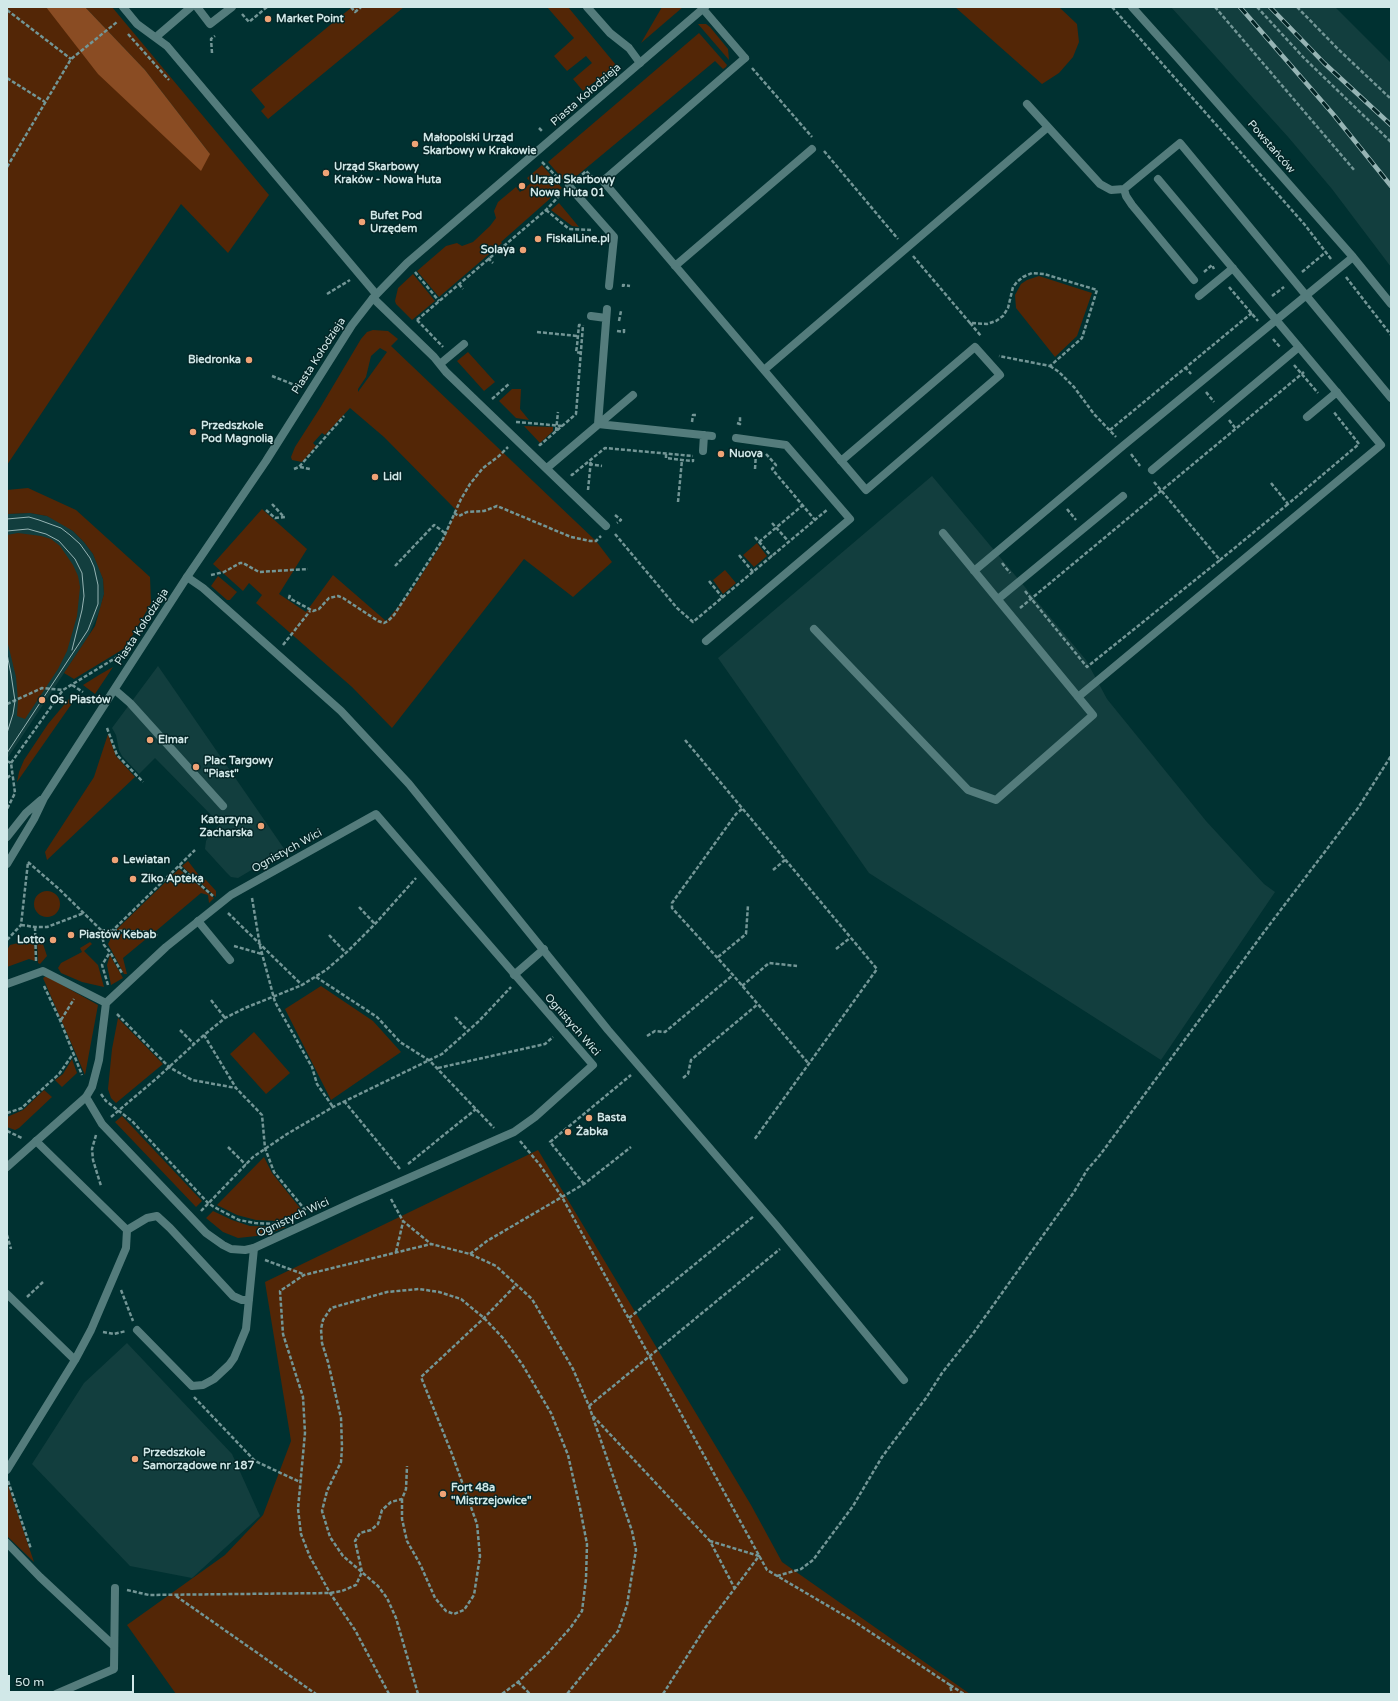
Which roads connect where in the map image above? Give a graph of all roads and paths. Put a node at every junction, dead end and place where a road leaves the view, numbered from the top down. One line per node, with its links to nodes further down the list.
1 (123, 7): 20 (street)
2 (191, 7): 20 (street)
3 (197, 7): 4 (street)
4 (232, 7)
5 (267, 7): 16 (path)
6 (352, 7): 7 (path)
7 (361, 7)
8 (587, 7): 23 (street)
9 (1112, 7): 42 (path)
10 (1132, 7): 43 (street, Powstańców)
11 (1215, 7): 34 (path)
12 (1257, 7): 30 (path)
13 (1297, 7): 26 (path)
14 (704, 8): 23 (street, Piasta Kołodzieja); 36 (street)
15 (7, 10): 22 (path)
16 (237, 18)
17 (122, 27): 22 (path)
18 (127, 33): 25 (path)
19 (216, 35): 21 (path)
20 (156, 36): 61 (street)
21 (212, 53)
22 (71, 59): 27 (path)
23 (640, 63): 61 (street, Piasta Kołodzieja)
24 (7, 78): 27 (path)
25 (169, 80)
26 (1391, 99)
27 (45, 102): 33 (path)
28 (1027, 104): 29 (street)
29 (1048, 127): 38 (street); 90 (street)
30 (1391, 142)
31 (812, 149): 46 (street)
32 (543, 161): 37 (path)
33 (7, 167)
34 (1355, 171)
35 (1158, 179): 47 (street)
36 (603, 181): 37 (path); 46 (street)
37 (568, 187): 39 (path); 55 (street)
38 (1124, 189): 52 (street); 53 (street)
39 (546, 210): 40 (path); 44 (path)
40 (593, 231)
41 (910, 252): 71 (path)
42 (1326, 252): 48 (path); 53 (path)
43 (1353, 257): 48 (street); 65 (street, Powstańców)
44 (488, 258): 45 (path); 54 (path)
45 (493, 264)
46 (675, 266): 90 (street)
47 (1233, 268): 50 (street); 64 (street)
48 (1339, 268): 60 (street); 77 (path)
49 (412, 269): 63 (path)
50 (1221, 277): 52 (path); 62 (street); 66 (path)
51 (350, 280): 59 (path)
52 (1194, 280)
53 (1292, 280): 60 (street); 64 (path)
54 (459, 284): 58 (path); 63 (path)
55 (609, 286)
56 (630, 286): 57 (path)
57 (623, 287)
58 (463, 289)
59 (327, 294)
60 (1305, 295): 68 (street); 99 (street)
61 (374, 296): 86 (street); 180 (street, Piasta Kołodzieja)
62 (1199, 296)
63 (439, 301): 69 (path)
64 (1263, 304): 66 (path); 68 (street)
65 (1391, 304)
66 (1251, 313): 73 (path); 89 (path)
67 (592, 316): 72 (path); 112 (street)
68 (1276, 319): 73 (street); 81 (street)
69 (417, 320): 70 (path); 83 (path)
70 (414, 322)
71 (970, 323): 79 (path); 88 (path)
72 (582, 325): 78 (path); 82 (path)
73 (1264, 328): 85 (path); 94 (street)
74 (624, 329): 75 (path)
75 (614, 331)
76 (537, 332): 78 (path)
77 (1391, 335)
78 (578, 336): 82 (path)
79 (984, 340)
80 (464, 344): 83 (street)
81 (1299, 347): 85 (street); 87 (street)
82 (581, 352): 115 (path)
83 (450, 356): 86 (street)
84 (998, 356): 88 (path)
85 (1288, 357): 91 (path); 104 (street)
86 (440, 364): 138 (street)
87 (1314, 364): 91 (path); 96 (street)
88 (1050, 366): 118 (path)
89 (1185, 367): 94 (path); 118 (path)
90 (764, 370): 133 (street)
91 (1302, 374): 101 (path); 117 (path)
92 (272, 376): 95 (path)
93 (510, 383): 100 (path)
94 (1199, 383): 104 (path); 123 (street)
95 (297, 386)
96 (1337, 392): 101 (street); 196 (street)
97 (486, 394): 100 (path)
98 (633, 395): 112 (street)
99 (1391, 398)
100 (492, 399): 102 (path)
101 (1325, 402): 109 (street); 156 (path)
102 (496, 404)
103 (558, 412): 114 (path)
104 (1223, 412): 117 (path); 143 (street)
105 (697, 415): 113 (path)
106 (344, 416): 137 (path)
107 (511, 417): 110 (path)
108 (740, 417): 111 (path)
109 (1308, 417)
110 (516, 422): 114 (path); 116 (path)
111 (737, 423)
112 (598, 424): 124 (street); 129 (street)
113 (691, 424)
114 (556, 425): 115 (path); 119 (path)
115 (563, 426): 119 (path)
116 (521, 427)
117 (1236, 429): 150 (path)
118 (1110, 430): 123 (path)
119 (555, 432): 122 (path)
120 (736, 438): 154 (street)
121 (535, 440): 122 (path)
122 (540, 445): 129 (path)
123 (1124, 445): 139 (path); 177 (street)
124 (703, 449): 128 (path)
125 (503, 452): 160 (path)
126 (750, 452): 127 (path)
127 (756, 452): 142 (path); 157 (path)
128 (666, 454): 130 (path); 131 (path)
129 (556, 460): 138 (street); 144 (path)
130 (591, 460): 134 (path); 135 (path)
131 (682, 460): 132 (path); 153 (path)
132 (691, 461)
133 (841, 461): 133 (street)
134 (586, 463): 135 (path); 144 (path)
135 (590, 464): 136 (path); 149 (path)
136 (602, 466)
137 (299, 467): 140 (path); 141 (path)
138 (547, 468): 164 (street)
139 (1142, 468)
140 (294, 469)
141 (310, 469)
142 (755, 469)
143 (1152, 470)
144 (572, 475): 145 (path)
145 (577, 480)
146 (1152, 480): 150 (path)
147 (1271, 484): 156 (path)
148 (582, 485): 149 (path)
149 (588, 490): 151 (path)
150 (1162, 490): 174 (path); 184 (path)
151 (590, 493)
152 (1123, 496): 185 (street)
153 (678, 502)
154 (836, 502): 161 (path); 189 (street)
155 (272, 504): 158 (path)
156 (1288, 504): 174 (path)
157 (803, 505): 161 (path); 165 (path)
158 (266, 510)
159 (610, 512): 163 (path)
160 (454, 513): 166 (path); 169 (path)
161 (815, 520): 171 (path)
162 (772, 523): 165 (path)
163 (615, 524)
164 (608, 527): 183 (path)
165 (776, 527): 170 (path); 171 (path)
166 (445, 533): 175 (path); 186 (path)
167 (943, 533): 177 (street)
168 (755, 537): 170 (path)
169 (596, 541)
170 (759, 542): 173 (path)
171 (789, 542): 173 (path)
172 (739, 555): 178 (path)
173 (772, 557): 178 (path)
174 (1220, 560): 184 (path)
175 (395, 566)
176 (308, 569): 179 (path)
177 (974, 571): 185 (street)
178 (753, 572): 183 (path)
179 (211, 575)
180 (188, 577): 191 (street); 194 (street, Piasta Kołodzieja)
181 (709, 581): 183 (path)
182 (290, 595): 186 (path)
183 (723, 598)
184 (1031, 598): 187 (path)
185 (998, 600): 187 (street)
186 (310, 611): 191 (path)
187 (1011, 615): 196 (street)
188 (814, 629): 196 (street)
189 (706, 641)
190 (127, 651): 192 (path)
191 (277, 653): 236 (street)
192 (72, 685): 193 (path); 195 (path)
193 (63, 690): 197 (path); 202 (path)
194 (114, 690): 206 (street, Piasta Kołodzieja); 207 (street)
195 (83, 692)
196 (1078, 697)
197 (7, 704)
198 (107, 728): 205 (path)
199 (685, 740): 209 (path)
200 (1391, 756): 338 (path)
201 (7, 761): 202 (path)
202 (11, 763): 203 (path)
203 (12, 774): 204 (path); 208 (path)
204 (7, 778)
205 (143, 782)
206 (44, 798): 210 (street, Piasta Kołodzieja); 215 (street, Piasta Kołodzieja)
207 (223, 806)
208 (7, 809)
209 (742, 809): 213 (path); 241 (path)
210 (7, 837)
211 (195, 850): 216 (path)
212 (23, 859): 214 (path)
213 (785, 860): 218 (path); 231 (path)
214 (28, 862): 223 (path); 226 (path)
215 (7, 864)
216 (179, 866): 220 (path); 229 (path)
217 (424, 869): 219 (street, Ognistych Wici); 225 (path); 248 (street, Ognistych Wici)
218 (773, 870)
219 (247, 886): 220 (street, Ognistych Wici); 235 (path)
220 (220, 905): 224 (street, Ognistych Wici); 235 (path)
221 (748, 905): 241 (path)
222 (359, 907): 225 (path)
223 (84, 913): 227 (path); 228 (path)
224 (198, 921): 233 (street); 234 (street, Ognistych Wici)
225 (375, 924): 239 (path)
226 (22, 925): 227 (path); 232 (path)
227 (35, 927): 243 (path)
228 (101, 930): 229 (path); 238 (path)
229 (111, 932): 234 (path)
230 (330, 935): 239 (path)
231 (850, 938): 237 (path); 269 (path)
232 (7, 940)
233 (214, 940): 240 (path); 242 (street)
234 (166, 946): 249 (street, Ognistych Wici)
235 (260, 946): 240 (path); 251 (path)
236 (544, 949): 248 (street); 271 (street)
237 (836, 949)
238 (110, 952): 249 (path); 256 (path)
239 (346, 953): 247 (path)
240 (263, 954): 254 (path)
241 (717, 957): 246 (path)
242 (230, 960)
243 (36, 962)
244 (797, 966): 252 (path)
245 (38, 972): 250 (street); 253 (street); 260 (path)
246 (733, 975): 252 (path); 265 (path)
247 (316, 976): 251 (path); 268 (path)
248 (516, 977): 262 (street, Ognistych Wici); 263 (path)
249 (127, 983): 256 (street, Ognistych Wici)
250 (7, 984)
251 (302, 985): 254 (path)
252 (742, 986): 257 (path)
253 (80, 989): 256 (street); 260 (path)
254 (273, 997): 259 (path); 278 (path)
255 (210, 1000): 259 (path)
256 (107, 1003): 270 (path); 274 (street)
257 (758, 1004): 269 (path); 273 (path)
258 (455, 1017): 263 (path)
259 (225, 1018): 264 (path)
260 (60, 1020): 267 (path)
261 (180, 1030): 266 (path)
262 (561, 1030): 272 (path); 283 (street, Ognistych Wici)
263 (468, 1031): 268 (path)
264 (204, 1035): 266 (path); 275 (path)
265 (647, 1036)
266 (194, 1044): 270 (path)
267 (73, 1054): 274 (path); 281 (path)
268 (430, 1060): 272 (path); 277 (path)
269 (809, 1064): 286 (path)
270 (169, 1067): 275 (path); 280 (path)
271 (640, 1067): 294 (path); 299 (street)
272 (437, 1068): 279 (path)
273 (683, 1078)
274 (92, 1087): 276 (street); 280 (path)
275 (236, 1088): 289 (path)
276 (86, 1097): 282 (street, Ognistych Wici); 285 (street)
277 (344, 1102): 278 (path); 293 (path)
278 (333, 1107): 289 (path)
279 (476, 1109): 284 (path); 291 (path)
280 (120, 1110): 282 (path); 298 (path)
281 (7, 1113)
282 (102, 1124): 297 (path); 300 (street, Ognistych Wici)
283 (514, 1132): 284 (street, Ognistych Wici); 296 (path)
284 (502, 1137): 293 (street, Ognistych Wici)
285 (36, 1140): 292 (street); 297 (street)
286 (754, 1140)
287 (228, 1147): 290 (path)
288 (631, 1147): 294 (path)
289 (265, 1148): 290 (path); 301 (path)
290 (246, 1165): 298 (path)
291 (407, 1165)
292 (7, 1167)
293 (408, 1178): 295 (street, Ognistych Wici)
294 (584, 1184): 296 (path)
295 (385, 1188): 301 (street, Ognistych Wici); 302 (path)
296 (562, 1198): 311 (path); 320 (path)
297 (99, 1203): 304 (street)
298 (208, 1203): 300 (path); 303 (path)
299 (762, 1209): 306 (street); 320 (path)
300 (193, 1219): 309 (street, Ognistych Wici)
301 (314, 1220): 309 (street, Ognistych Wici)
302 (403, 1221): 307 (path); 310 (path)
303 (280, 1223)
304 (127, 1230): 314 (street); 317 (street)
305 (7, 1236): 308 (path)
306 (789, 1241): 322 (path); 324 (street)
307 (431, 1244): 310 (path); 311 (path)
308 (11, 1249)
309 (253, 1252): 312 (path); 317 (street)
310 (396, 1252): 312 (path)
311 (470, 1254): 315 (path)
312 (304, 1275): 331 (path)
313 (43, 1282): 318 (path)
314 (111, 1285): 321 (path); 323 (street)
315 (516, 1285): 319 (path); 326 (path)
316 (7, 1294): 318 (street)
317 (249, 1300): 325 (street)
318 (18, 1305): 323 (street)
319 (484, 1318): 332 (path); 337 (path); 344 (path)
320 (629, 1318): 322 (path)
321 (136, 1330): 325 (street)
322 (649, 1358): 326 (path); 336 (path)
323 (75, 1360): 329 (street)
324 (904, 1380)
325 (192, 1386): 331 (path)
326 (589, 1406): 327 (path)
327 (592, 1415): 333 (path); 352 (path)
328 (407, 1466): 332 (path)
329 (7, 1470)
330 (7, 1479): 335 (path)
331 (300, 1482): 341 (path)
332 (402, 1499): 337 (path)
333 (710, 1541): 336 (path); 340 (path)
334 (7, 1543): 343 (street)
335 (33, 1555)
336 (759, 1556): 338 (path); 340 (path)
337 (362, 1572): 341 (path); 349 (path)
338 (777, 1576): 345 (path)
339 (115, 1588): 342 (path); 343 (street)
340 (735, 1589): 353 (path)
341 (330, 1593): 342 (path); 348 (path)
342 (174, 1595): 347 (path)
343 (114, 1646): 346 (street)
344 (518, 1682): 350 (path); 351 (path)
345 (950, 1685): 354 (path); 355 (path)
346 (56, 1694)
347 (316, 1694)
348 (389, 1694)
349 (418, 1694)
350 (502, 1694)
351 (530, 1694)
352 (567, 1694)
353 (663, 1694)
354 (952, 1694)
355 (964, 1694)

